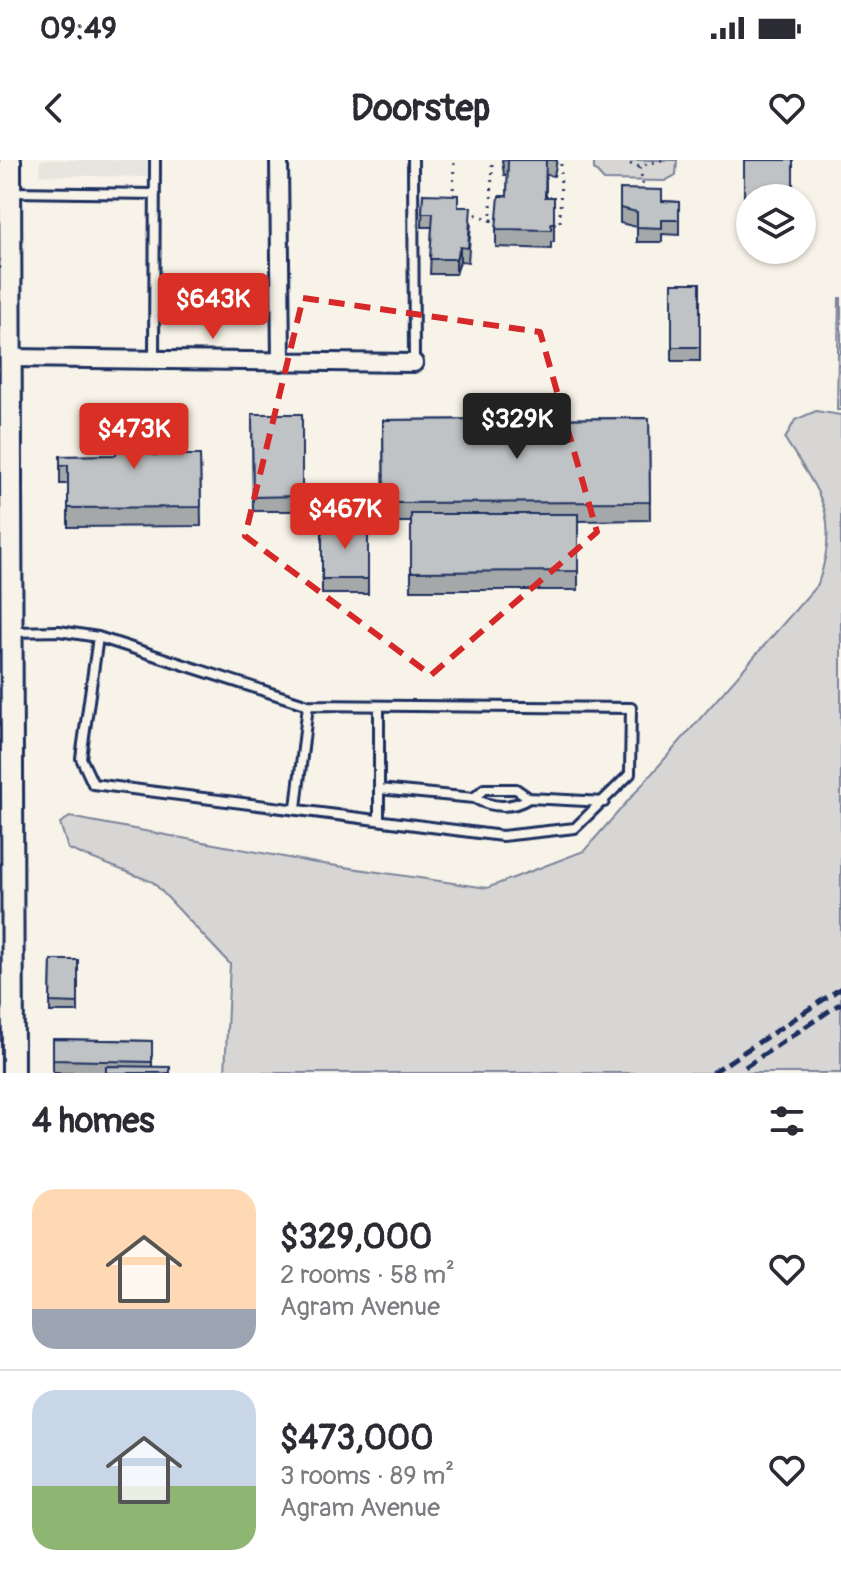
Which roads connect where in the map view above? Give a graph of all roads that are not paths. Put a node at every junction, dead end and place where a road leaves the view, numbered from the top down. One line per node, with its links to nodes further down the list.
1 (10, 160): 5 (street)
2 (155, 160): 6 (lane)
3 (279, 160): 9 (street)
4 (413, 160): 10 (lane)
5 (10, 192): 6 (lane); 7 (street)
6 (155, 194): 8 (lane)
7 (11, 358): 8 (street); 11 (street)
8 (154, 360): 9 (street)
9 (281, 362): 10 (street)
10 (414, 363)
11 (6, 424): 12 (street)
12 (6, 541): 13 (street)
13 (12, 632): 14 (lane); 15 (street)
14 (98, 637): 16 (lane); 22 (lane)
15 (6, 661): 24 (street)
16 (308, 705): 17 (lane); 22 (lane)
17 (379, 707): 18 (lane); 21 (lane)
18 (379, 789): 19 (lane); 23 (lane)
19 (474, 798): 20 (lane); 20 (lane)
20 (529, 798): 21 (lane)
21 (605, 802): 23 (lane)
22 (296, 808): 23 (lane)
23 (379, 819)
24 (13, 1073)

